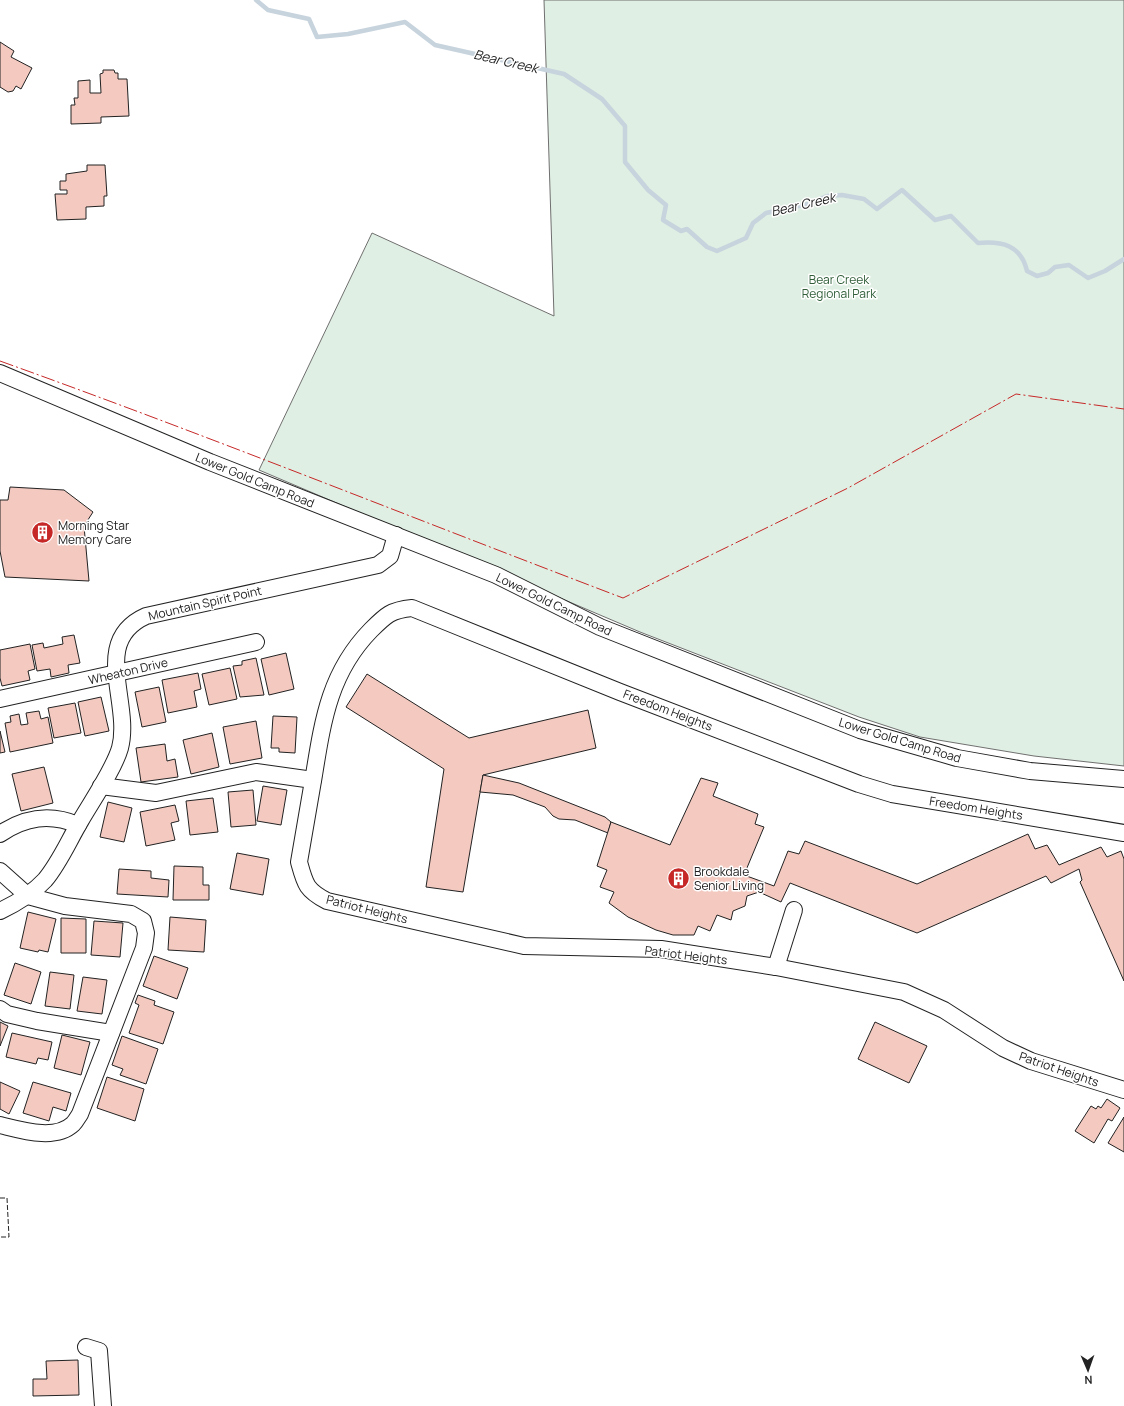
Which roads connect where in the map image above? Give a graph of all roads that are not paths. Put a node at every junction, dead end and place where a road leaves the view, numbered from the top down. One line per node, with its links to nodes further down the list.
1 (0, 373): 2 (street, Lower Gold Camp Road)
2 (396, 536): 4 (street, Mountain Spirit Point); 7 (street, Lower Gold Camp Road)
3 (256, 642): 4 (street, Wheaton Drive)
4 (116, 673): 5 (street, Wheaton Drive); 8 (street, Mountain Spirit Point)
5 (0, 699)
6 (314, 773): 8 (street); 10 (street, Freedom Heights); 16 (street, Patriot Heights)
7 (1124, 779)
8 (101, 786): 9 (street, Mountain Spirit Point)
9 (78, 825): 11 (street); 13 (street, Mountain Spirit Point)
10 (1124, 833)
11 (0, 834)
12 (0, 871): 13 (street)
13 (28, 896): 15 (street, Mountain Spirit Point); 18 (street)
14 (794, 910): 16 (street)
15 (0, 911)
16 (776, 967): 19 (street, Patriot Heights)
17 (0, 1009): 18 (street)
18 (111, 1033): 20 (street)
19 (1124, 1090)
20 (0, 1125)
21 (93, 1349): 22 (street)
22 (103, 1406)

